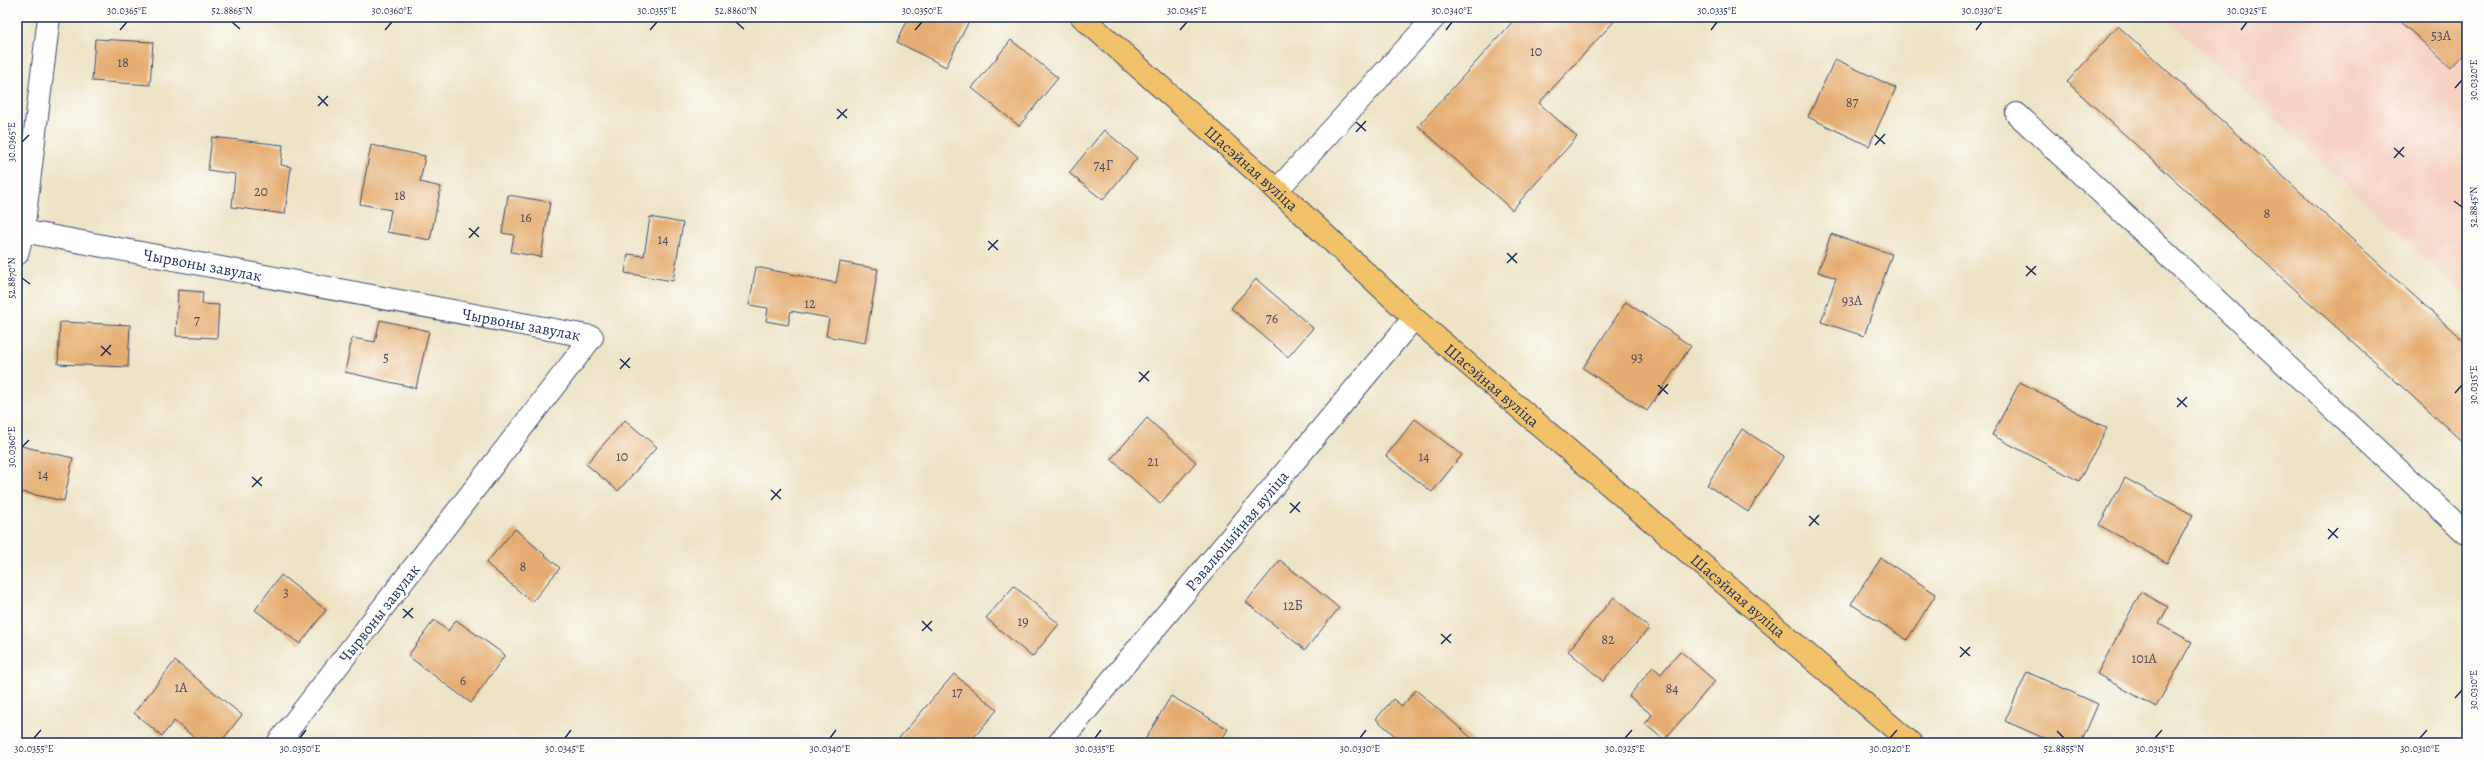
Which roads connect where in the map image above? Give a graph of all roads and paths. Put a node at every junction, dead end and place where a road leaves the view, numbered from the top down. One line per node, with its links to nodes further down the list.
1 (49, 17): 6 (street)
2 (1082, 17): 5 (main road, Шасэйная вуліца)
3 (1435, 17): 5 (street)
4 (2017, 114): 9 (street)
5 (1277, 190): 8 (main road, Шасэйная вуліца)
6 (20, 230): 7 (street); 10 (street, Чырвоны завулак)
7 (17, 254)
8 (1414, 318): 11 (street, Рэвалюцыйная вуліца); 12 (main road, Шасэйная вуліца)
9 (2467, 534)
10 (278, 743)
11 (1059, 743)
12 (1911, 743)

